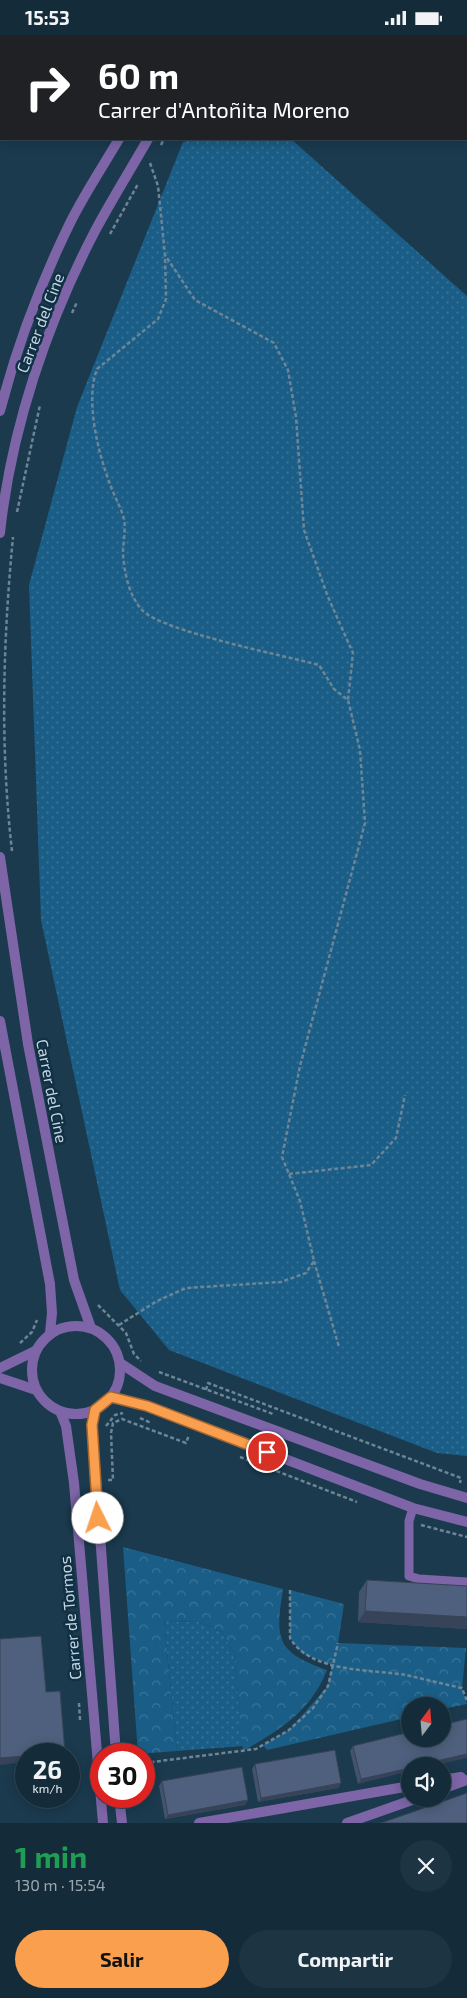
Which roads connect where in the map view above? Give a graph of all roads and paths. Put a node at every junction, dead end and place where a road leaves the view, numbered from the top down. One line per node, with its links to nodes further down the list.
1 (118, 140): 14 (street, Carrer del Cine)
2 (147, 140): 17 (street, Carrer del Cine)
3 (163, 140): 4 (path)
4 (159, 147)
5 (155, 155): 6 (path)
6 (150, 163): 7 (path); 10 (path)
7 (146, 171)
8 (142, 177): 9 (path)
9 (108, 237)
10 (165, 255): 18 (path); 18 (path)
11 (78, 301): 12 (path)
12 (70, 318)
13 (40, 403): 15 (path)
14 (0, 411)
15 (17, 513)
16 (14, 531): 20 (path)
17 (0, 533)
18 (348, 700): 23 (path)
19 (0, 857): 28 (street, Carrer del Cine)
20 (13, 859)
21 (0, 1021): 29 (street)
22 (405, 1095): 23 (path)
23 (289, 1174): 24 (path)
24 (314, 1261): 27 (path); 30 (path)
25 (96, 1301): 27 (path)
26 (39, 1317): 31 (path)
27 (118, 1325): 34 (path)
28 (91, 1328): 29 (street); 33 (street)
29 (50, 1333): 32 (street)
30 (339, 1347)
31 (14, 1350)
32 (35, 1351): 35 (street); 40 (street)
33 (120, 1363): 41 (street); 42 (street)
34 (144, 1363)
35 (0, 1368)
36 (152, 1368): 39 (path)
37 (0, 1378): 40 (street)
38 (208, 1383): 52 (path)
39 (200, 1387): 42 (path); 47 (path)
40 (36, 1391): 44 (street)
41 (111, 1397): 43 (street); 54 (street)
42 (195, 1401): 53 (street)
43 (95, 1410): 44 (street); 63 (street)
44 (60, 1411): 72 (street, Carrer de Tormos)
45 (125, 1413): 49 (path)
46 (133, 1416): 48 (path)
47 (279, 1417)
48 (158, 1425)
49 (110, 1480)
50 (451, 1480): 52 (path)
51 (467, 1484): 52 (path)
52 (460, 1485)
53 (467, 1498)
54 (413, 1507): 55 (street); 58 (lane)
55 (467, 1522)
56 (448, 1527): 57 (path)
57 (445, 1537)
58 (467, 1582)
59 (290, 1590): 61 (path)
60 (338, 1643): 61 (path)
61 (332, 1664): 62 (path); 64 (path)
62 (467, 1701)
63 (115, 1743)
64 (155, 1762)
65 (467, 1776): 66 (street)
66 (451, 1779)
67 (467, 1780): 68 (street)
68 (451, 1786)
69 (401, 1788): 74 (street)
70 (401, 1804): 75 (street)
71 (120, 1808): 73 (street)
72 (103, 1823)
73 (122, 1823)
74 (199, 1823)
75 (347, 1823)

